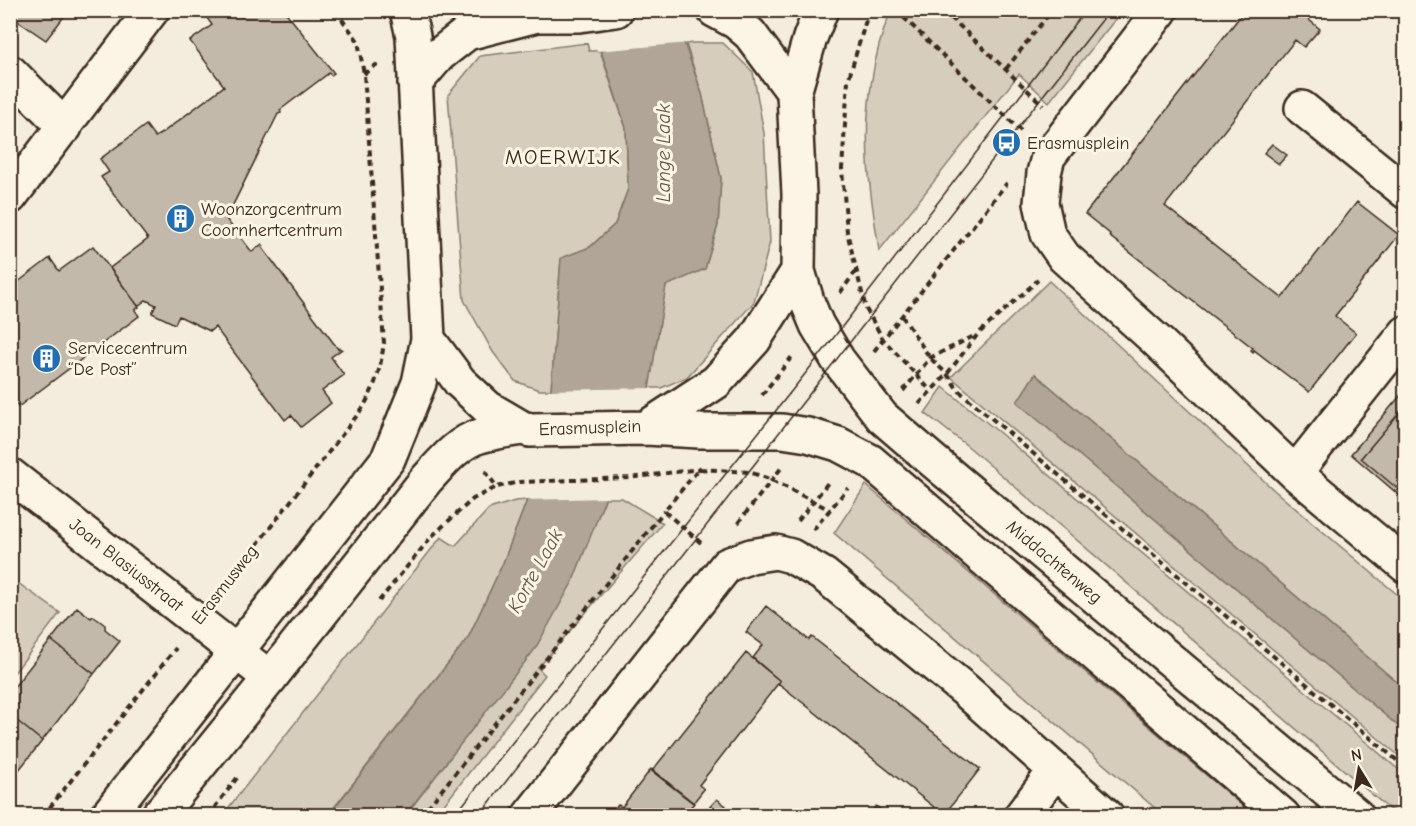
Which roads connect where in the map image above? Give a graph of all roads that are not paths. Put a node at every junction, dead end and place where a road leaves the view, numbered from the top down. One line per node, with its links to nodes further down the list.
1 (152, 10): 12 (main road)
2 (407, 10): 9 (main road)
3 (616, 10): 7 (main road)
4 (714, 10): 10 (main road)
5 (821, 10): 10 (main road)
6 (1161, 10): 20 (main road)
7 (529, 13): 9 (main road)
8 (10, 72): 12 (main road)
9 (415, 83): 17 (main road)
10 (794, 93): 15 (main road)
11 (1302, 108): 13 (main road)
12 (65, 127): 14 (main road)
13 (1406, 192)
14 (10, 197)
15 (798, 271): 18 (main road, Erasmusplein); 32 (main road, Middachtenweg)
16 (1406, 333): 20 (main road)
17 (428, 339): 19 (main road, Erasmusplein); 23 (main road)
18 (646, 428): 19 (main road, Erasmusplein); 31 (main road)
19 (526, 429): 24 (main road)
20 (1296, 473): 22 (main road)
21 (10, 475): 23 (main road, Joan Blasiusstraat)
22 (1406, 566)
23 (237, 651): 24 (main road, Joan Blasiusstraat); 26 (main road)
24 (270, 678): 27 (main road)
25 (1055, 771): 28 (main road); 29 (main road); 30 (main road)
26 (107, 816)
27 (158, 816)
28 (529, 816)
29 (1021, 816)
30 (1107, 816)
31 (1283, 816)
32 (1357, 816)

